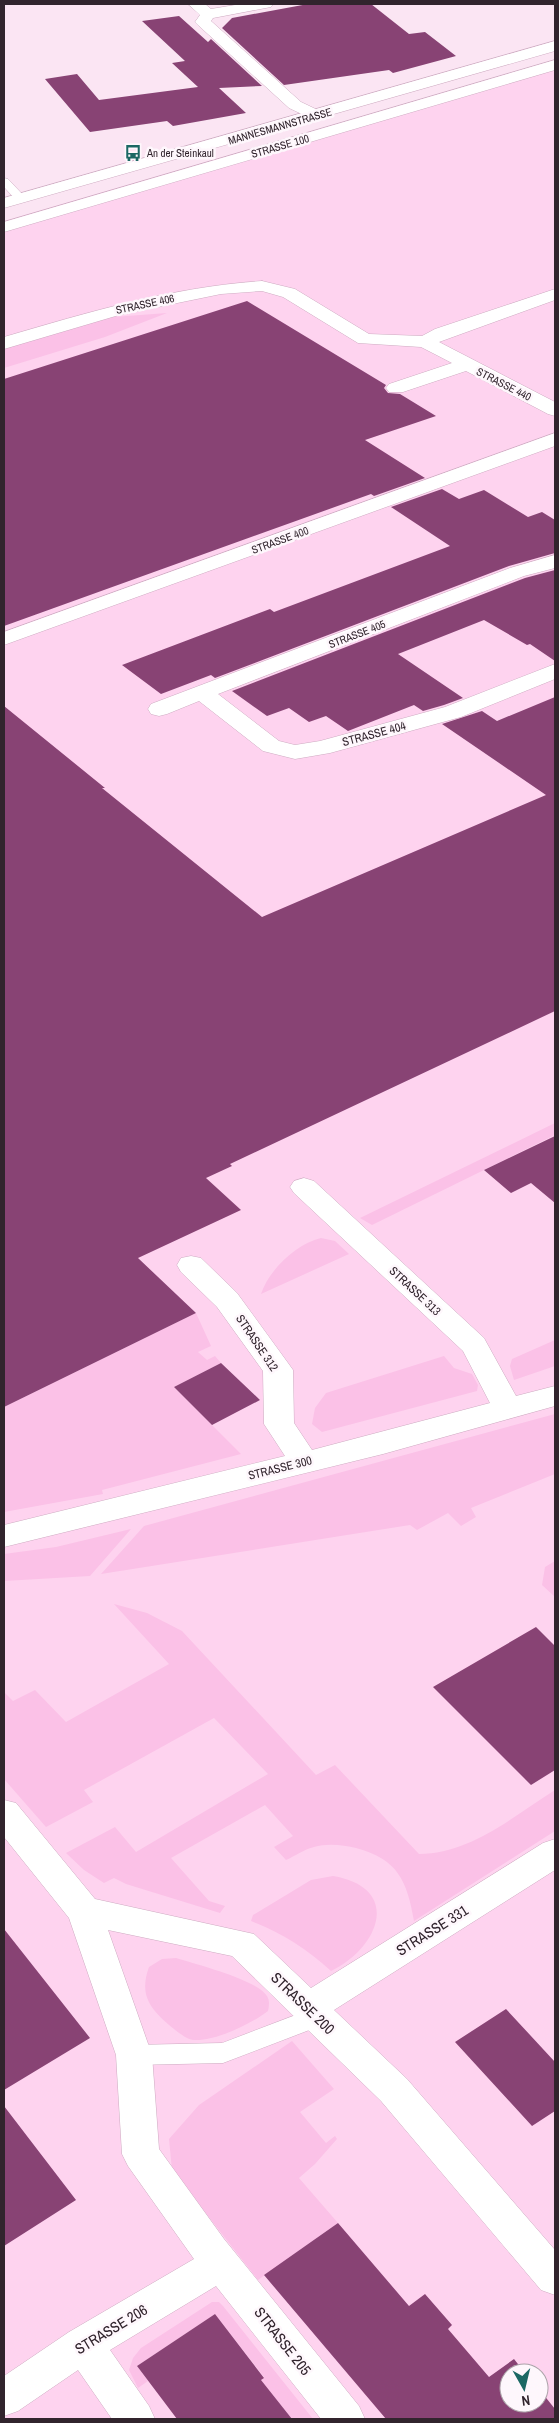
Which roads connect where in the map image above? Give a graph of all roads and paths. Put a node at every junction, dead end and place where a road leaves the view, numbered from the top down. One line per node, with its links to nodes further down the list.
1 (266, 4): 2 (street)
2 (202, 9): 5 (street)
3 (555, 46): 5 (street, MANNESMANNSTRASSE)
4 (555, 66): 8 (street, STRASSE 100)
5 (316, 116): 7 (street, MANNESMANNSTRASSE)
6 (4, 181): 7 (lane)
7 (12, 201)
8 (4, 227)
9 (555, 294): 10 (street)
10 (424, 342): 11 (street, STRASSE 406); 12 (street)
11 (4, 343)
12 (466, 365): 13 (street, STRASSE 440); 14 (street, STRASSE 440)
13 (396, 388)
14 (555, 410)
15 (555, 439): 17 (street, STRASSE 400)
16 (555, 561): 19 (street, STRASSE 405)
17 (4, 639)
18 (555, 671): 19 (street, STRASSE 404)
19 (202, 693): 20 (street, STRASSE 405)
20 (159, 709)
21 (304, 1187): 24 (street, STRASSE 313)
22 (191, 1265): 25 (street, STRASSE 312)
23 (555, 1396): 24 (street, STRASSE 300)
24 (508, 1409): 25 (street, STRASSE 300)
25 (305, 1462): 26 (street, STRASSE 300)
26 (4, 1536)
27 (4, 1813): 29 (street)
28 (555, 1853): 30 (street, STRASSE 331)
29 (84, 1911): 30 (street, STRASSE 200); 31 (street, STRASSE 205)
30 (312, 2012): 31 (lane); 33 (street, STRASSE 200)
31 (134, 2055): 32 (street, STRASSE 205)
32 (221, 2263): 34 (street, STRASSE 206); 37 (street, STRASSE 205)
33 (555, 2278)
34 (83, 2345): 35 (street, STRASSE 206); 36 (street)
35 (4, 2398)
36 (135, 2419)
37 (345, 2419)

